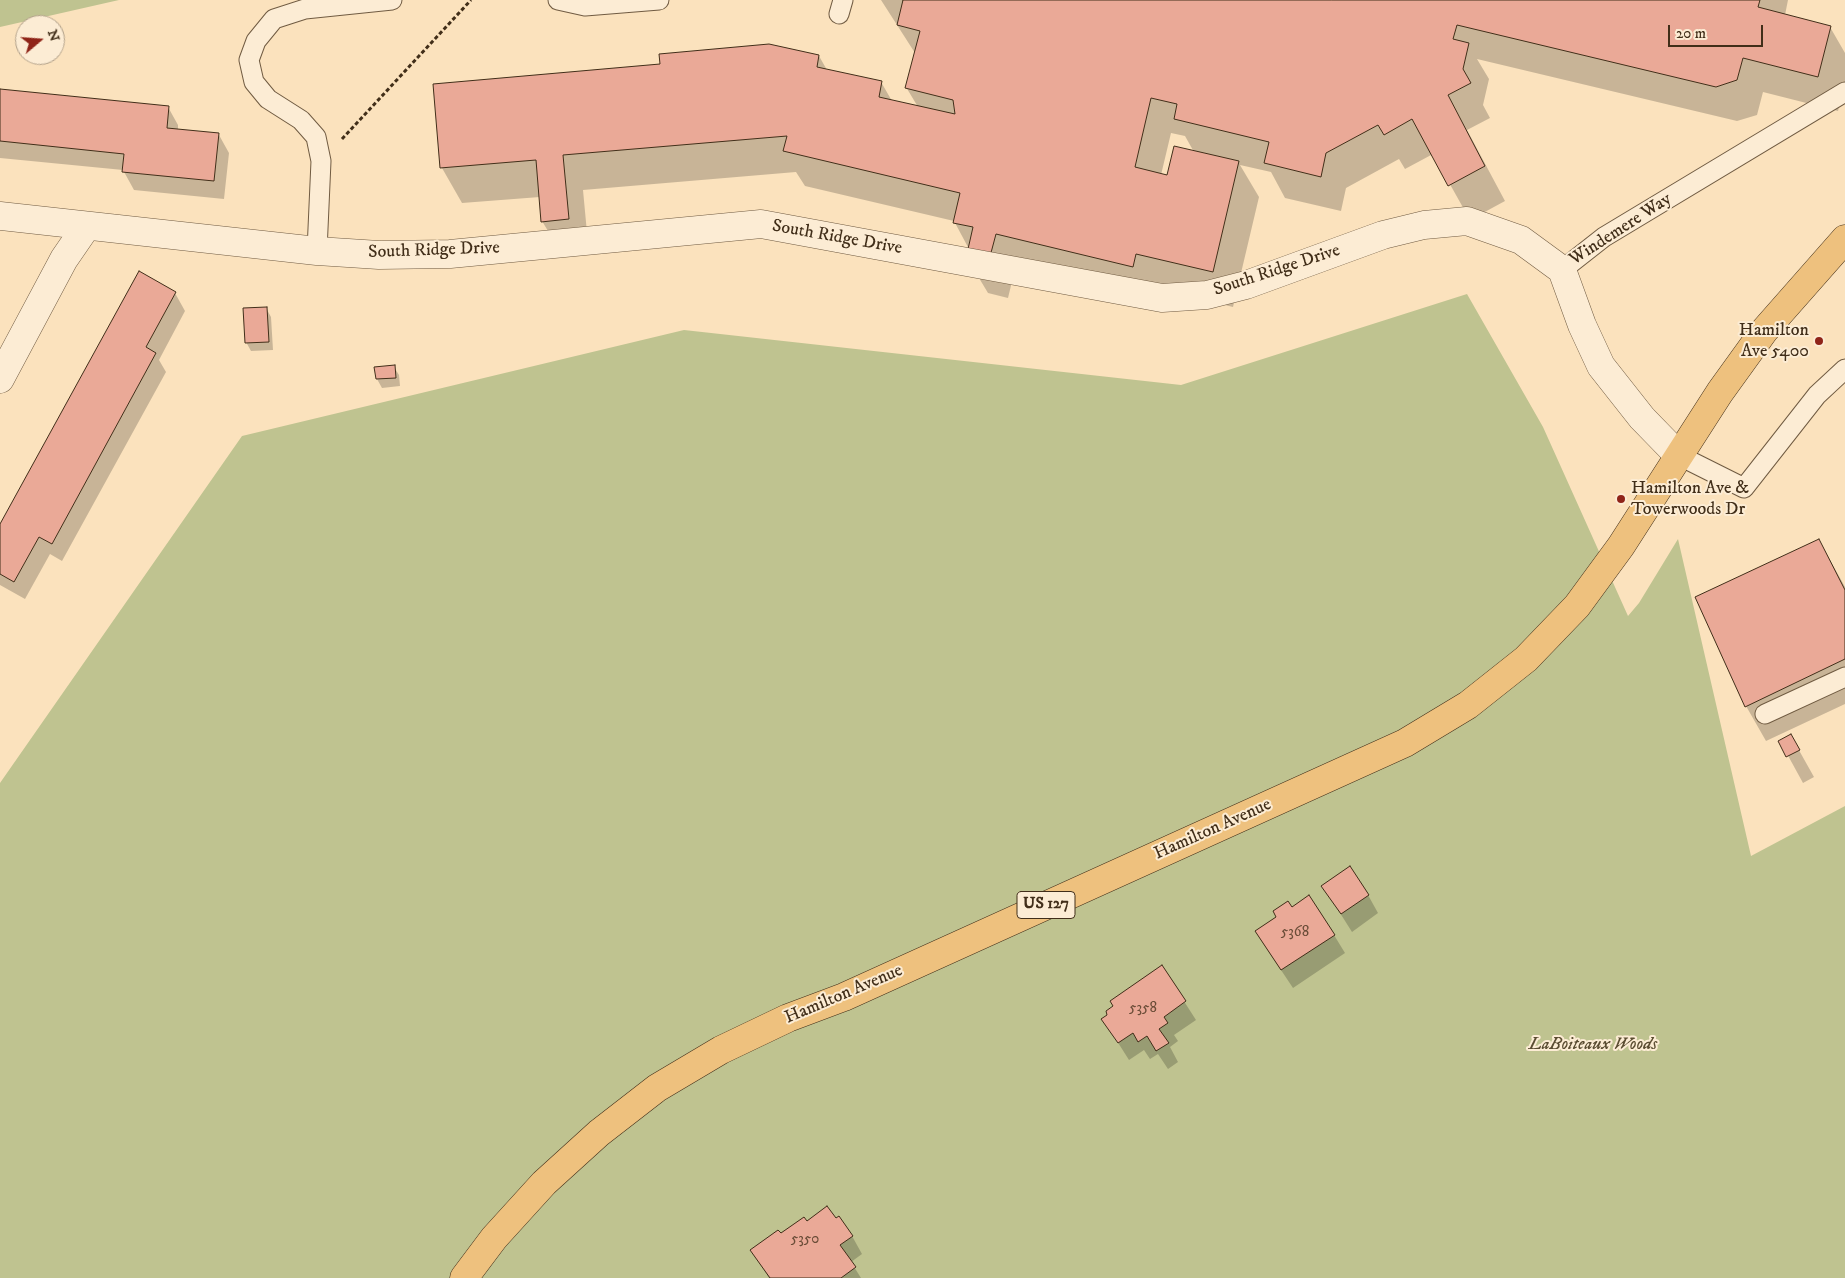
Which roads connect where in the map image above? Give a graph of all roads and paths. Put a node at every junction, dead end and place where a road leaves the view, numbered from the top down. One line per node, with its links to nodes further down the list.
1 (392, 0): 6 (lane)
2 (472, 0): 6 (path)
3 (558, 0): 4 (lane)
4 (659, 0)
5 (1845, 92): 11 (lane, Windemere Way)
6 (321, 161): 10 (lane)
7 (0, 216): 8 (street, South Ridge Drive)
8 (86, 227): 10 (street, South Ridge Drive); 13 (street)
9 (1845, 239): 14 (main road, Hamilton Avenue / US 127)
10 (317, 251): 11 (street, South Ridge Drive)
11 (1562, 270): 14 (street, Windemere Way)
12 (1845, 369): 14 (lane)
13 (0, 379)
14 (1678, 455): 17 (main road, Hamilton Avenue / US 127)
15 (1845, 677): 16 (lane)
16 (1764, 714)
17 (464, 1278)

